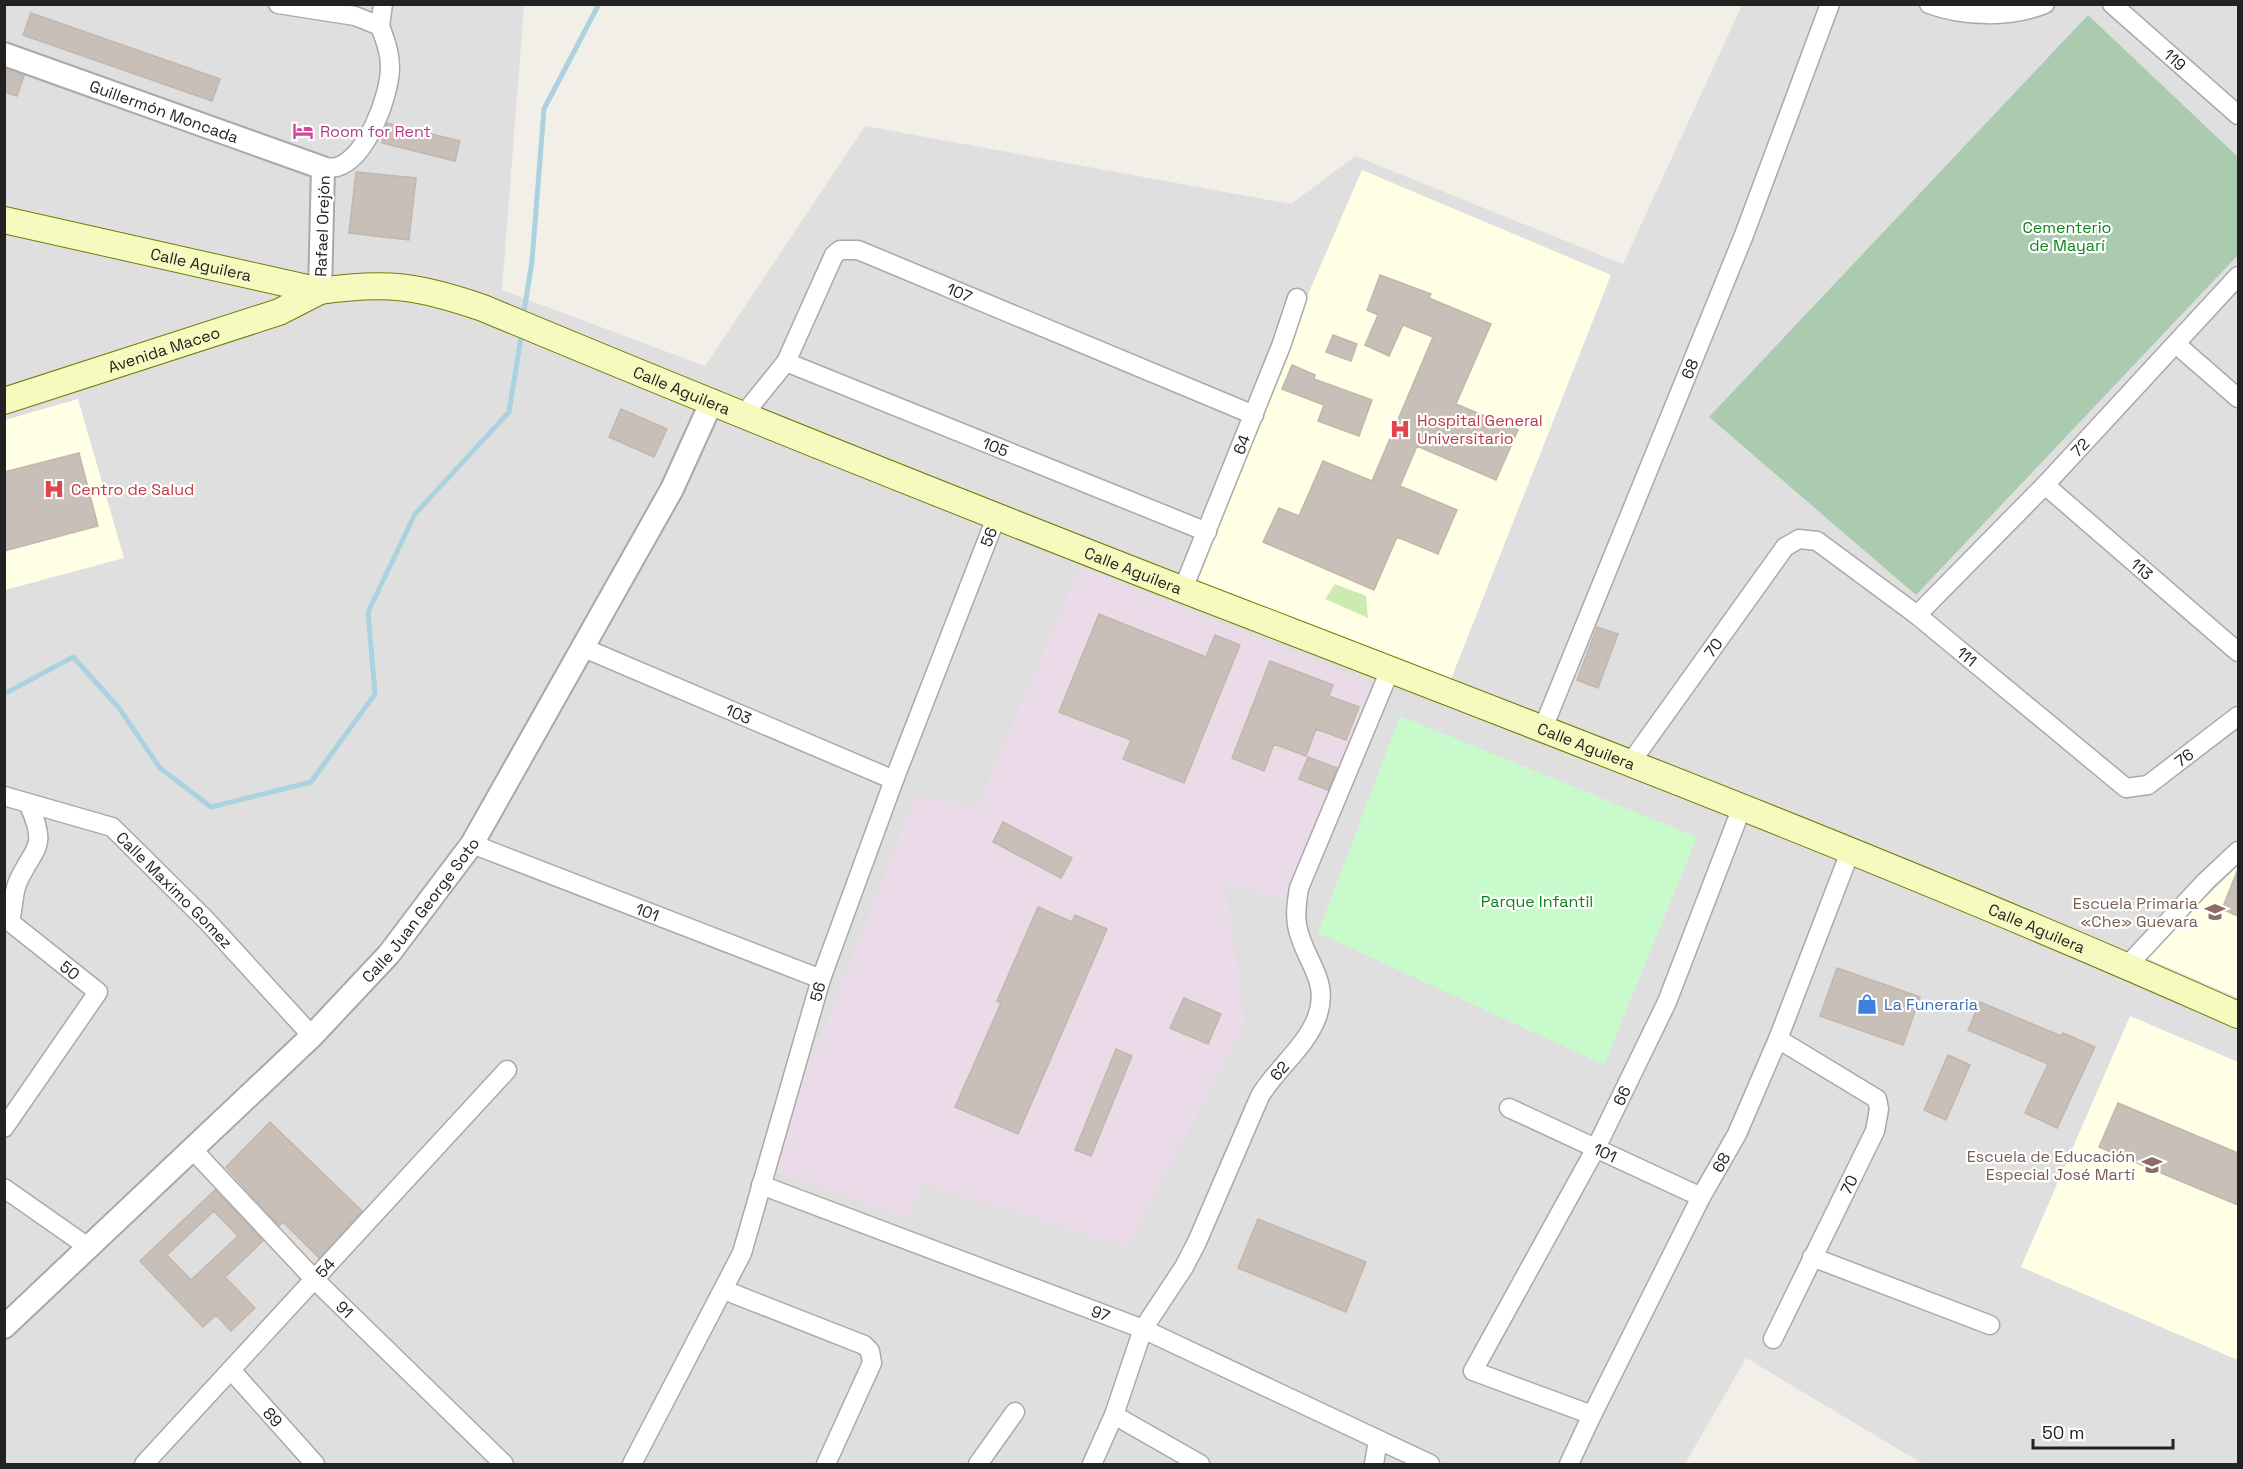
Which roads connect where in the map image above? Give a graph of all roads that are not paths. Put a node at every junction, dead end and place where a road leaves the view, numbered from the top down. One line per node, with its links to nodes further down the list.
1 (278, 4): 7 (street)
2 (383, 4): 7 (street)
3 (1830, 4): 34 (street, 68)
4 (1929, 4): 5 (street)
5 (2045, 4)
6 (2112, 4): 9 (street, 119)
7 (380, 26): 10 (street, Rafael Orejón)
8 (4, 54): 10 (street, Guillermón Moncada)
9 (2238, 115)
10 (323, 168): 14 (street, Rafael Orejón)
11 (4, 220): 13 (main road, Calle Aguilera)
12 (2238, 276): 17 (street, 72)
13 (272, 281): 14 (main road, Calle Aguilera); 16 (main road)
14 (320, 291): 16 (main road, Avenida Maceo); 21 (main road, Calle Aguilera)
15 (1297, 298): 23 (street, 64)
16 (273, 313): 20 (main road, Avenida Maceo)
17 (2176, 344): 19 (street); 24 (street, 72)
18 (786, 363): 22 (street, 107); 23 (street, 107); 26 (street, 105)
19 (2238, 398)
20 (4, 401)
21 (712, 401): 22 (main road, Calle Aguilera); 30 (street, Calle Juan George Soto)
22 (744, 414): 25 (main road, Calle Aguilera)
23 (1254, 415): 26 (street, 64)
24 (2045, 485): 29 (street, 72); 31 (street, 113)
25 (997, 515): 28 (main road, Calle Aguilera); 36 (street, 56)
26 (1207, 532): 28 (street, 64)
27 (1799, 539): 29 (street, 111); 35 (street, 70)
28 (1183, 590): 32 (main road, Calle Aguilera)
29 (1917, 615): 37 (street, 111)
30 (584, 648): 36 (street, 103); 41 (street, Calle Juan George Soto)
31 (2238, 652)
32 (1390, 670): 34 (main road, Calle Aguilera); 63 (street, 62)
33 (2238, 716): 37 (street, 76)
34 (1543, 728): 35 (main road, Calle Aguilera)
35 (1631, 762): 40 (main road, Calle Aguilera)
36 (894, 780): 45 (street, 56)
37 (2126, 788)
38 (4, 796): 39 (street, Calle Maximo Gomez)
39 (29, 805): 47 (street, Calle Maximo Gomez); 51 (street, 50)
40 (1742, 807): 43 (main road, Calle Aguilera); 52 (street, 66)
41 (472, 844): 45 (street, 101); 47 (street, Calle Juan George Soto)
42 (2238, 851): 44 (street)
43 (1850, 852): 44 (main road, Calle Aguilera); 48 (street, 68)
44 (2127, 966): 46 (main road, Calle Aguilera)
45 (821, 979): 54 (street, 56)
46 (2238, 1015)
47 (312, 1036): 53 (street, Calle Juan George Soto)
48 (1778, 1039): 56 (street, 68); 58 (street, 70)
49 (507, 1070): 59 (street, 54)
50 (1509, 1108): 52 (street, 101)
51 (4, 1128)
52 (1596, 1148): 56 (street, 101); 68 (street, 66)
53 (193, 1150): 57 (street, Calle Juan George Soto); 59 (street, 91)
54 (761, 1185): 60 (street, 56); 63 (street, 97)
55 (4, 1188): 57 (street)
56 (1701, 1197): 68 (street, 68)
57 (88, 1248): 62 (street, Calle Juan George Soto)
58 (1812, 1257): 61 (street); 64 (street, 70)
59 (315, 1280): 65 (street, 54); 72 (street, 91)
60 (724, 1290): 73 (street, 56); 74 (street)
61 (1990, 1326)
62 (4, 1327)
63 (1143, 1329): 67 (street, 62); 69 (street, 97)
64 (1773, 1339)
65 (231, 1370): 70 (street, 54); 71 (street, 89)
66 (1015, 1412): 75 (street)
67 (1114, 1415): 76 (street, 62); 77 (street)
68 (1592, 1415): 80 (street, 68)
69 (1378, 1440): 78 (street); 79 (street, 97)
70 (144, 1464)
71 (315, 1464)
72 (504, 1464)
73 (632, 1464)
74 (826, 1464)
75 (978, 1464)
76 (1092, 1464)
77 (1200, 1464)
78 (1374, 1464)
79 (1430, 1464)
80 (1569, 1464)

